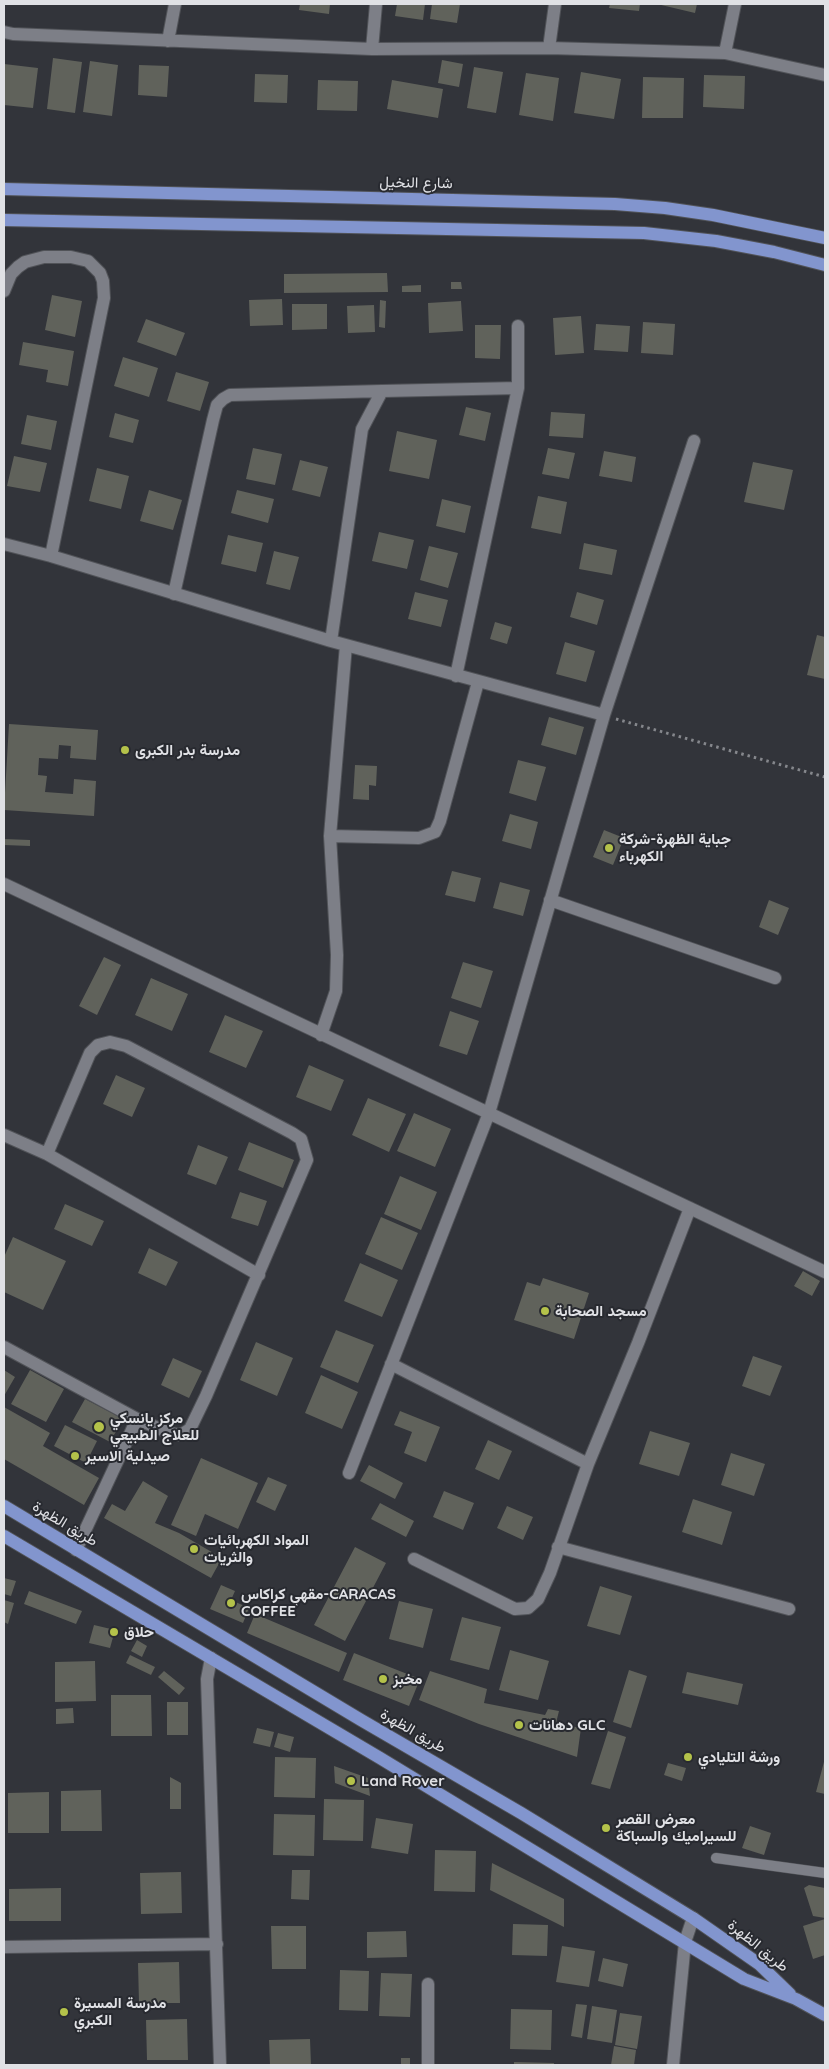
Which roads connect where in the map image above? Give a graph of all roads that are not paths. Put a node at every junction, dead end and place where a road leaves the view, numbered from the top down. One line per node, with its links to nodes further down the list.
1 (175, 4): 6 (street)
2 (376, 4): 7 (street)
3 (555, 4): 8 (street)
4 (735, 4): 9 (street)
5 (4, 32): 6 (street)
6 (168, 41): 7 (street)
7 (372, 48): 8 (street)
8 (549, 48): 9 (street)
9 (725, 53): 10 (street)
10 (825, 74)
11 (4, 189): 13 (main road, شارع النخيل)
12 (4, 220): 14 (main road)
13 (825, 238)
14 (825, 265)
15 (4, 291): 21 (street)
16 (518, 326): 17 (street)
17 (518, 388): 18 (street); 25 (street)
18 (382, 391): 22 (street); 23 (street)
19 (694, 441): 27 (street)
20 (4, 544): 21 (street)
21 (51, 556): 22 (street)
22 (174, 594): 23 (street)
23 (331, 641): 24 (street)
24 (346, 645): 25 (street); 28 (street)
25 (456, 676): 26 (street)
26 (478, 682): 27 (street); 28 (street)
27 (604, 716): 30 (street)
28 (330, 836): 32 (street)
29 (4, 884): 32 (street)
30 (550, 900): 31 (street); 33 (street)
31 (775, 978)
32 (322, 1035): 33 (street)
33 (489, 1113): 36 (street); 40 (street)
34 (4, 1135): 35 (street)
35 (47, 1154): 38 (street); 38 (street)
36 (690, 1208): 37 (street); 42 (street)
37 (825, 1272)
38 (259, 1274): 41 (street)
39 (4, 1347): 41 (street)
40 (391, 1364): 42 (street); 43 (street)
41 (137, 1419): 47 (street)
42 (588, 1464): 46 (street)
43 (349, 1473)
44 (4, 1506): 47 (main road, طريق الظهرة)
45 (4, 1536): 50 (main road, طريق الظهرة)
46 (558, 1547): 48 (street); 49 (street)
47 (76, 1550): 53 (main road, طريق الظهرة)
48 (414, 1558)
49 (789, 1609)
50 (211, 1658): 54 (main road, طريق الظهرة); 55 (street)
51 (716, 1858): 52 (lane)
52 (825, 1873)
53 (692, 1918): 54 (street); 58 (main road, طريق الظهرة)
54 (685, 1942): 58 (main road, طريق الظهرة); 62 (street)
55 (217, 1944): 56 (street); 60 (street)
56 (4, 1947)
57 (428, 1984): 61 (street)
58 (796, 1999): 59 (main road, طريق الظهرة)
59 (825, 2015)
60 (220, 2065)
61 (428, 2065)
62 (673, 2065)

